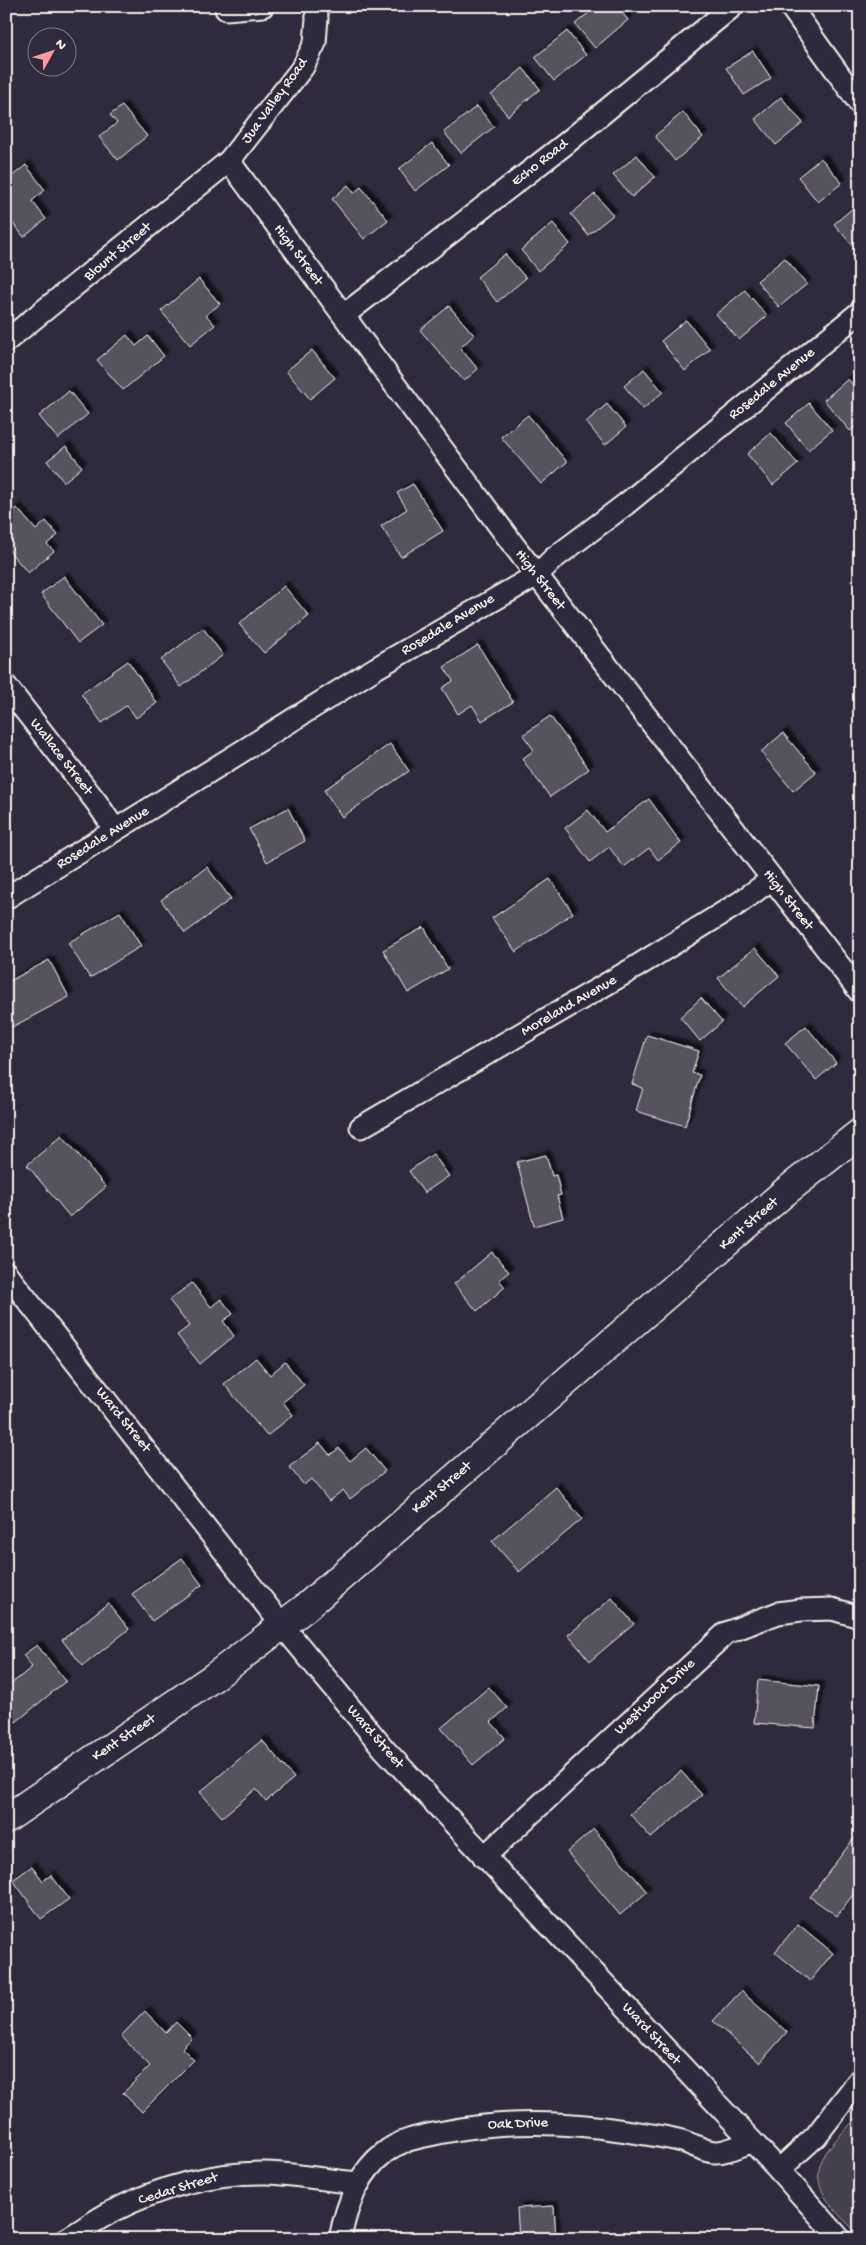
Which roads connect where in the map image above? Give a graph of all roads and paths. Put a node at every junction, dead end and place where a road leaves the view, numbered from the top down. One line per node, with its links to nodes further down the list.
1 (263, 6): 5 (street)
2 (316, 6): 7 (street, Jua Valley Road)
3 (733, 6): 9 (street, Echo Road)
4 (790, 6): 6 (street)
5 (226, 9)
6 (860, 104)
7 (229, 161): 9 (street, High Street); 10 (street, Blount Street)
8 (860, 312): 11 (street, Rosedale Avenue)
9 (344, 315): 11 (street, High Street)
10 (6, 341)
11 (537, 575): 13 (street, Rosedale Avenue); 14 (street, High Street)
12 (6, 686): 13 (street, Wallace Street)
13 (115, 830): 15 (street, Rosedale Avenue)
14 (772, 879): 16 (street, High Street); 17 (street, Moreland Avenue)
15 (6, 898)
16 (860, 992)
17 (361, 1127)
18 (860, 1133): 21 (street, Kent Street)
19 (6, 1274): 21 (street, Ward Street)
20 (860, 1616): 23 (street, Westwood Drive)
21 (282, 1625): 22 (street, Kent Street); 23 (street, Ward Street)
22 (6, 1818)
23 (484, 1856): 25 (street, Ward Street)
24 (860, 2079): 26 (street)
25 (751, 2142): 26 (street, Ward Street); 27 (street, Oak Drive)
26 (779, 2170): 30 (street, Ward Street)
27 (358, 2183): 28 (street, Cedar Street); 29 (street, Oak Drive)
28 (67, 2239)
29 (340, 2239)
30 (840, 2239)

